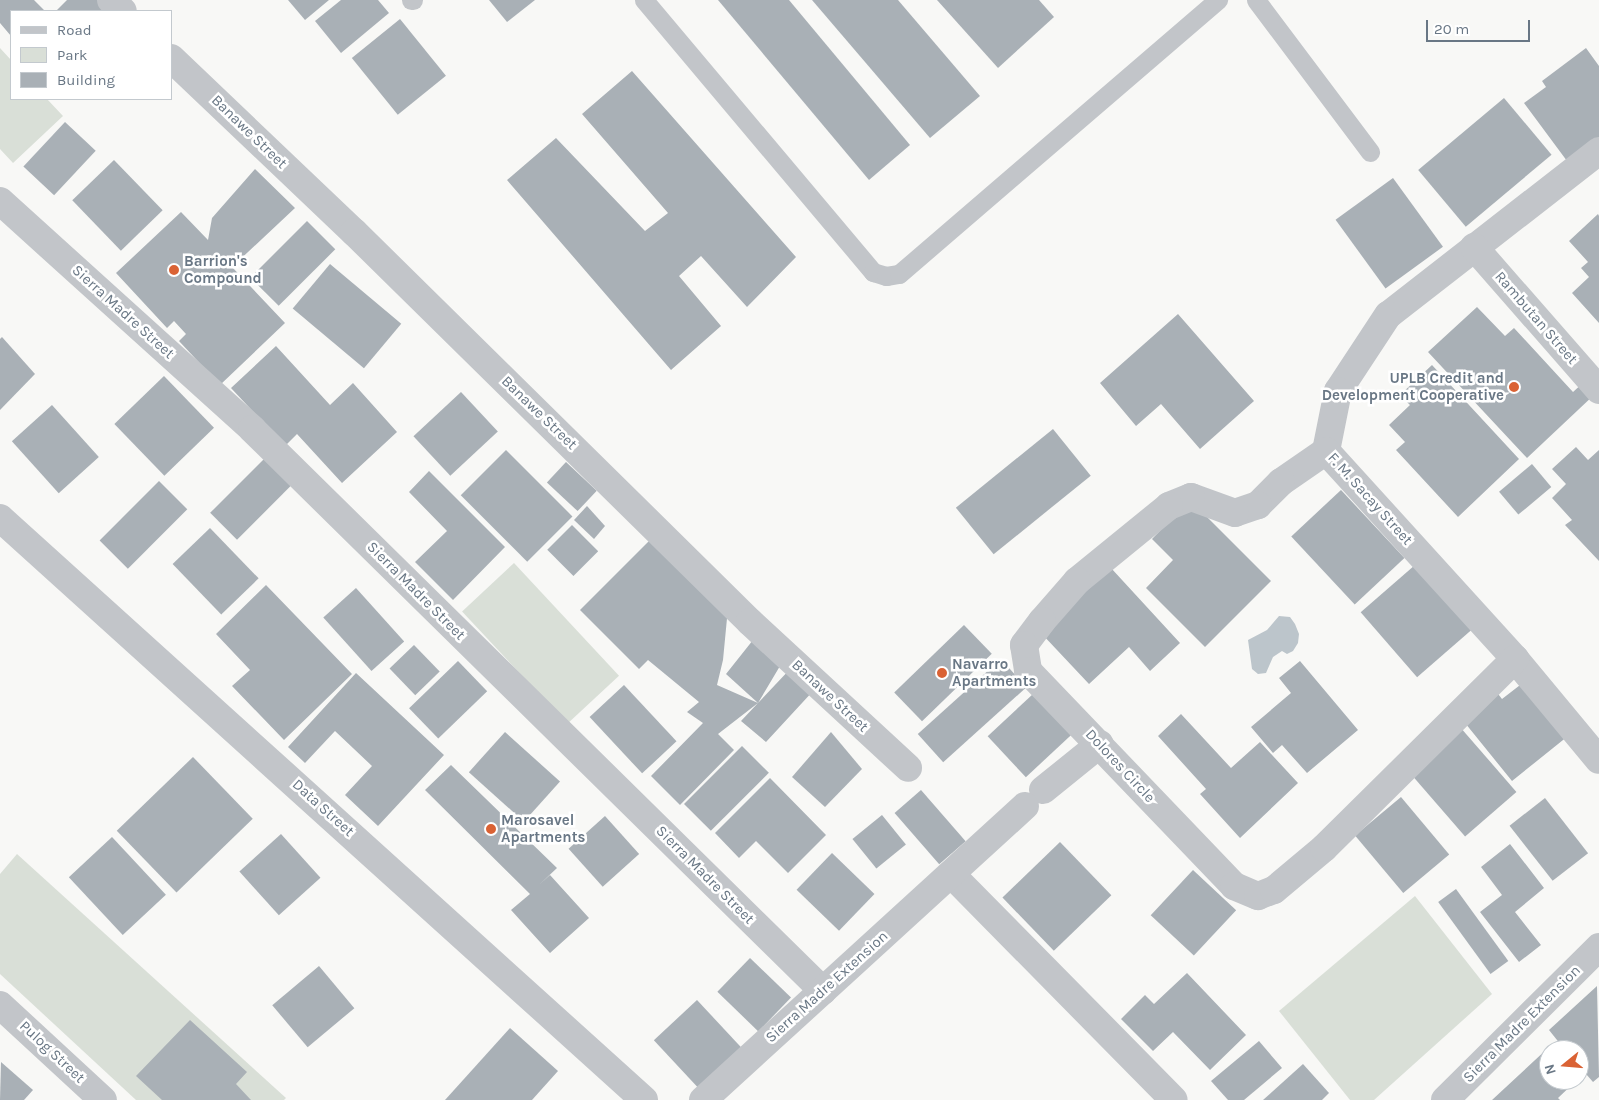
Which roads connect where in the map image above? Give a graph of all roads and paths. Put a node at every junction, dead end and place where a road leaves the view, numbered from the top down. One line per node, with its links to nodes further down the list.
1 (111, 0): 5 (street)
2 (644, 0): 3 (lane)
3 (1218, 0)
4 (1256, 0): 8 (lane)
5 (122, 10)
6 (172, 59): 17 (street, Banawe Street)
7 (1599, 151): 10 (street, F. M. Sacay Street)
8 (1370, 152)
9 (0, 201): 20 (street, Sierra Madre Street)
10 (1474, 247): 11 (street, Rambutan Street); 12 (street, F. M. Sacay Street)
11 (1599, 390)
12 (1326, 451): 14 (street, F. M. Sacay Street); 15 (street, Dolores Circle)
13 (0, 518): 23 (street, Data Street)
14 (1515, 659): 15 (street, Dolores Circle); 16 (street)
15 (1100, 744): 18 (street, Sierra Madre Extension)
16 (1599, 760)
17 (908, 768)
18 (952, 874): 20 (street, Sierra Madre Extension); 25 (street)
19 (1599, 948): 26 (street, Sierra Madre Extension)
20 (823, 991): 24 (street, Sierra Madre Extension)
21 (0, 1005): 22 (street, Pulog Street)
22 (103, 1100)
23 (644, 1100)
24 (703, 1100)
25 (1174, 1100)
26 (1445, 1100)

